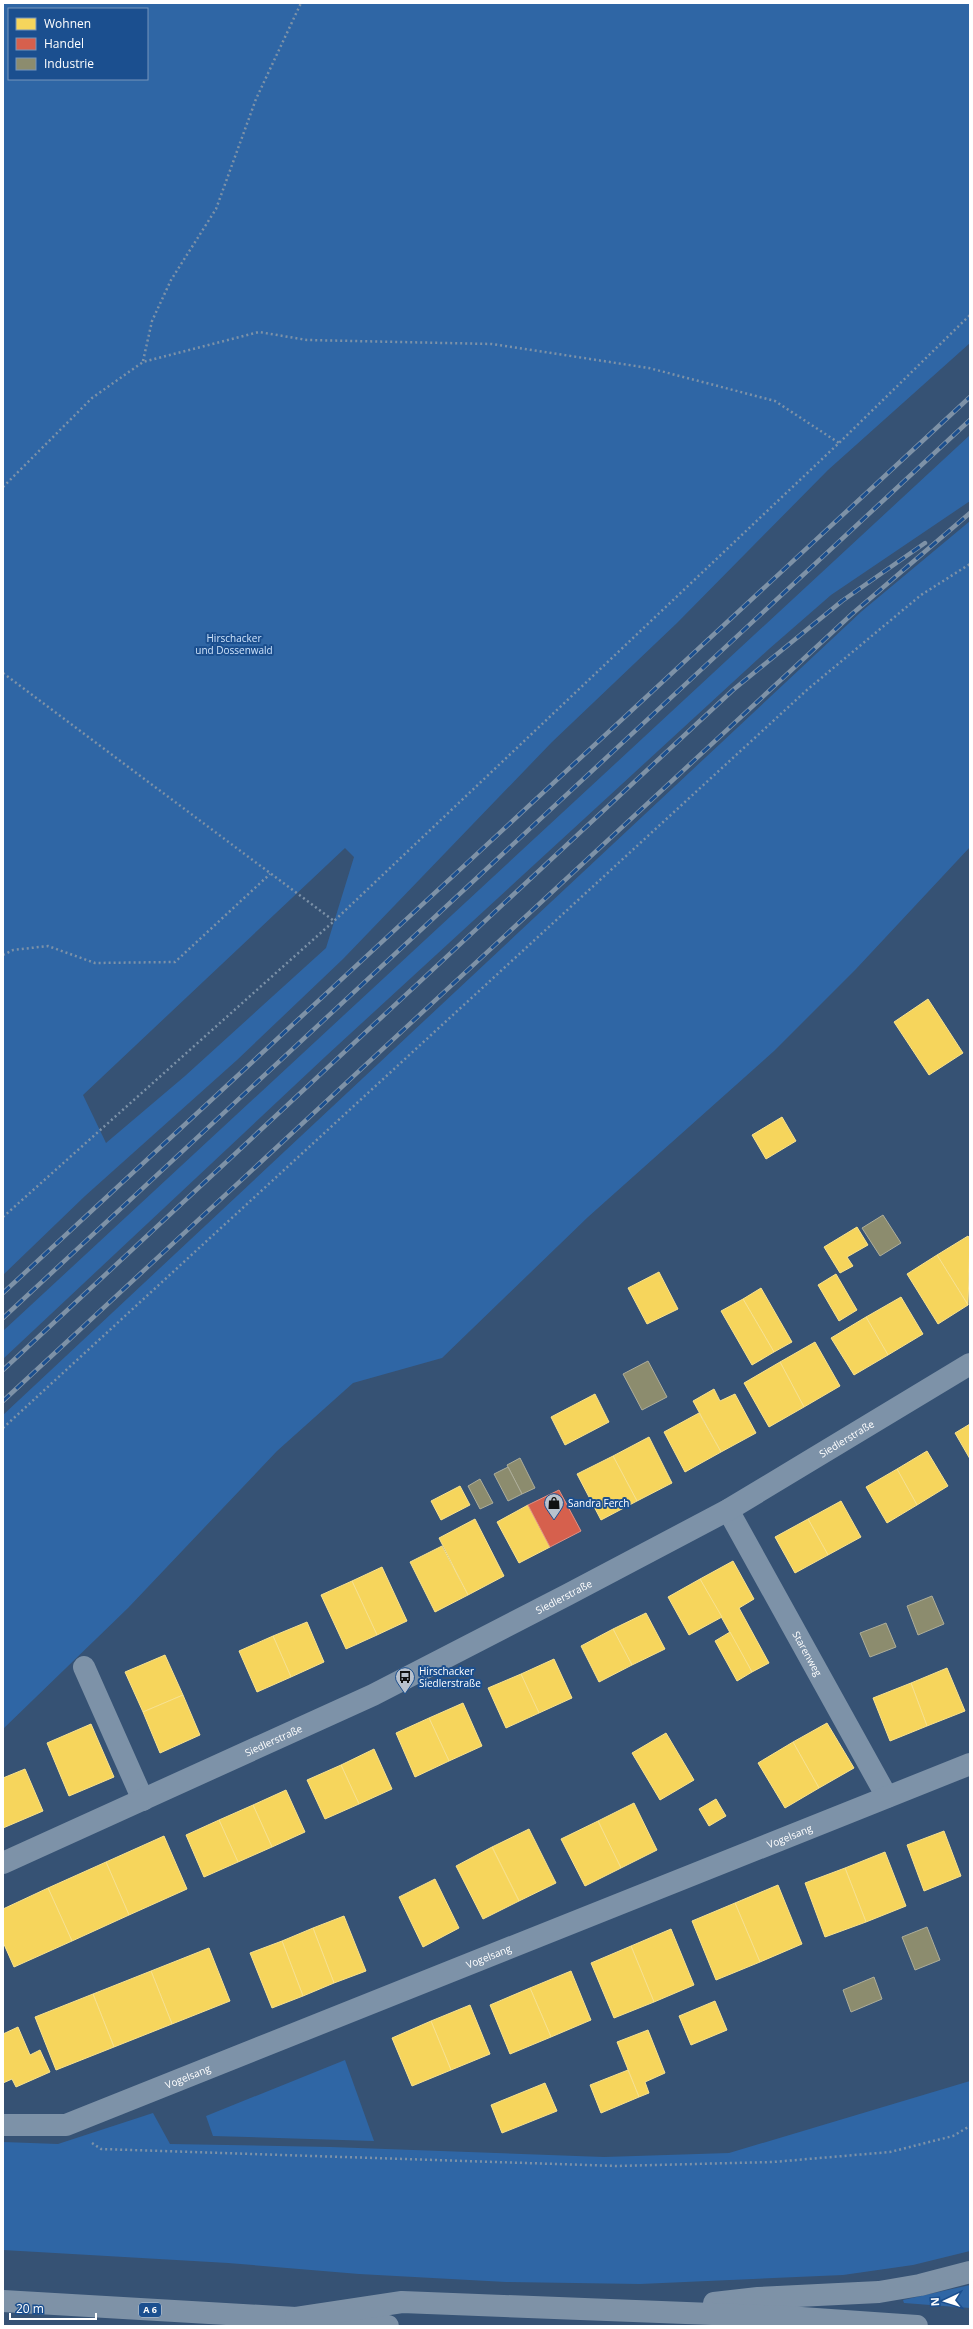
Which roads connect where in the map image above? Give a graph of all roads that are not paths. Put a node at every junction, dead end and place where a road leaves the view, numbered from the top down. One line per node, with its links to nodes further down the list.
1 (970, 1364): 2 (street, Siedlerstraße)
2 (728, 1510): 5 (street, Starenweg); 6 (street, Siedlerstraße)
3 (84, 1667): 6 (street)
4 (970, 1764): 5 (street, Vogelsang)
5 (886, 1797): 8 (street, Vogelsang)
6 (142, 1800): 7 (street, Siedlerstraße)
7 (3, 1863)
8 (3, 2125)
9 (970, 2272): 11 (highway)
10 (3, 2301): 12 (highway, A 6)
11 (657, 2311): 12 (highway); 14 (highway)
12 (296, 2318): 13 (highway, A 6)
13 (388, 2326)
14 (917, 2326)

